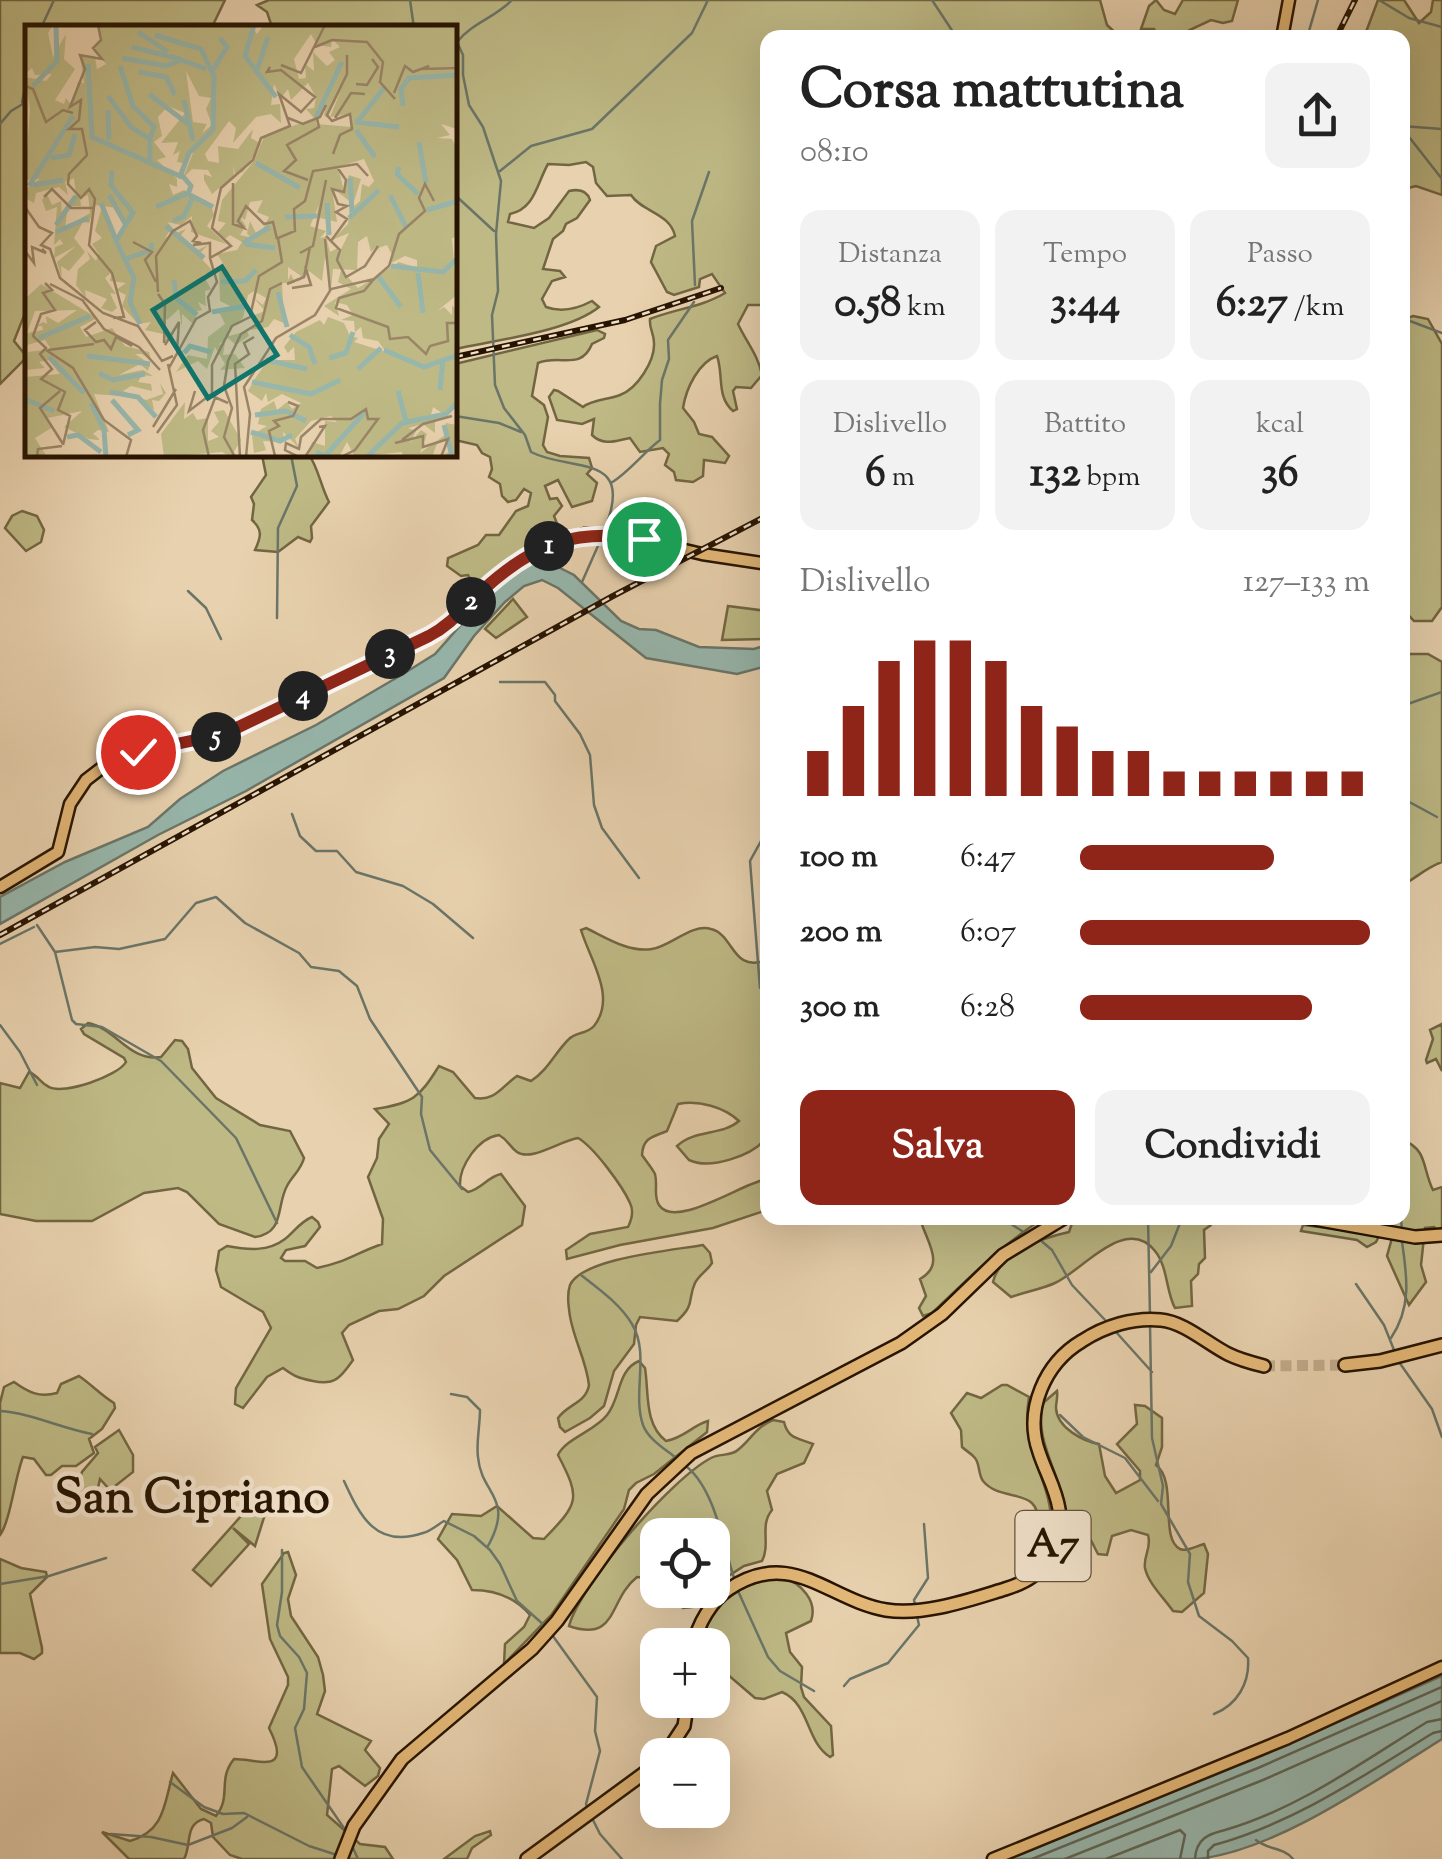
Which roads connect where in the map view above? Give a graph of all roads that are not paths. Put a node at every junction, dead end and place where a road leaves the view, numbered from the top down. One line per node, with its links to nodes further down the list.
1 (1289, 0): 2 (main road)
2 (1283, 30)
3 (760, 563): 4 (main road)
4 (0, 887)
5 (1052, 1225): 14 (highway)
6 (1348, 1225): 7 (highway)
7 (1442, 1235)
8 (1442, 1345): 9 (highway)
9 (1344, 1365)
10 (1264, 1366): 11 (highway, A7)
11 (700, 1628)
12 (1442, 1667): 16 (main road)
13 (640, 1776): 15 (highway)
14 (341, 1859)
15 (527, 1859)
16 (993, 1859)

